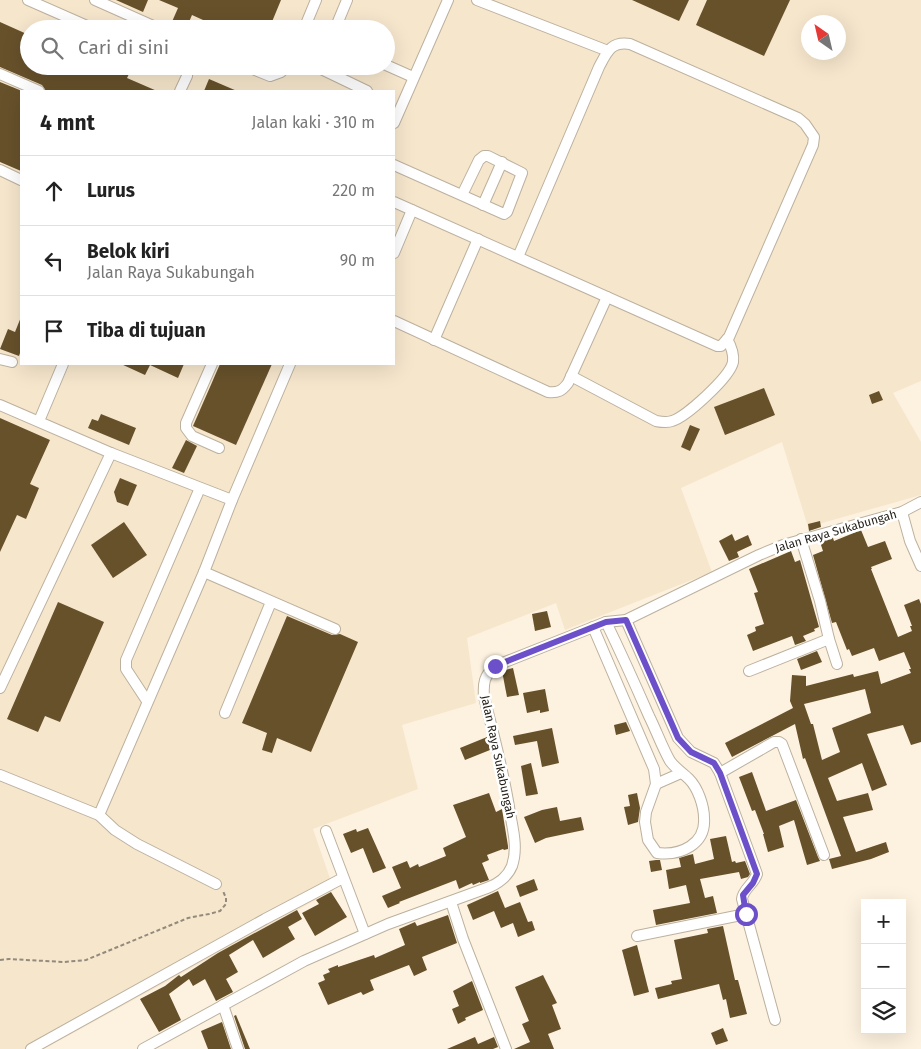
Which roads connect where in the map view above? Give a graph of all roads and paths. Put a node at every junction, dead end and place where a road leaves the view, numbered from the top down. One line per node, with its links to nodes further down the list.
1 (28, 0): 7 (street)
2 (96, 0): 8 (street)
3 (316, 0): 9 (street)
4 (347, 0): 10 (street)
5 (448, 0): 16 (street)
6 (476, 0): 11 (street)
7 (74, 20)
8 (140, 20)
9 (308, 20)
10 (339, 20)
11 (608, 51): 31 (street); 34 (street)
12 (395, 69): 16 (street)
13 (0, 74): 17 (street)
14 (187, 75): 18 (street)
15 (334, 75): 19 (street)
16 (413, 77): 20 (street)
17 (36, 90)
18 (180, 90)
19 (365, 90)
20 (397, 106)
21 (502, 162): 25 (street); 27 (street); 27 (street)
22 (395, 165): 25 (street)
23 (0, 170): 24 (street)
24 (20, 180)
25 (462, 196): 27 (street)
26 (395, 202): 28 (street)
27 (483, 205)
28 (412, 210): 29 (street); 30 (street)
29 (478, 239): 31 (street); 35 (street)
30 (395, 251)
31 (518, 257): 32 (street)
32 (607, 297): 34 (street); 41 (street)
33 (395, 321): 35 (street)
34 (727, 339): 41 (street)
35 (434, 340): 41 (street)
36 (0, 359): 37 (street)
37 (12, 362)
38 (63, 365): 43 (street)
39 (212, 365): 44 (street)
40 (290, 365): 47 (street)
41 (571, 376)
42 (0, 405): 43 (street)
43 (39, 421): 45 (street)
44 (219, 448)
45 (111, 453): 46 (street); 61 (street)
46 (200, 488): 47 (street); 62 (street)
47 (232, 500): 52 (street)
48 (921, 502): 49 (street, Jalan Raya Sukabungah)
49 (902, 512): 50 (street, Jalan Raya Sukabungah); 51 (street)
50 (800, 539): 54 (street, Jalan Raya Sukabungah); 58 (street)
51 (921, 566)
52 (204, 572): 53 (street); 62 (street)
53 (271, 602): 57 (street); 63 (street)
54 (626, 620): 55 (street, Jalan Raya Sukabungah); 65 (street)
55 (606, 622): 56 (street, Jalan Raya Sukabungah); 64 (street)
56 (593, 628): 67 (street); 73 (street, Jalan Raya Sukabungah)
57 (335, 629)
58 (829, 638): 59 (street); 60 (street)
59 (837, 664)
60 (749, 671)
61 (0, 688)
62 (147, 701): 68 (street)
63 (225, 713)
64 (681, 773): 67 (street); 67 (street)
65 (720, 773): 70 (street); 74 (street)
66 (0, 775): 68 (street)
67 (656, 784)
68 (99, 815): 72 (street)
69 (326, 831): 71 (street)
70 (824, 855)
71 (343, 878): 75 (street); 80 (street)
72 (216, 884): 77 (path)
73 (451, 902): 75 (street, Jalan Raya Sukabungah); 83 (street)
74 (746, 914): 76 (street); 79 (street)
75 (365, 934): 78 (street, Jalan Raya Sukabungah)
76 (637, 936)
77 (0, 960)
78 (223, 1005): 81 (street, Jalan Raya Sukabungah); 82 (street)
79 (775, 1020)
80 (30, 1049)
81 (143, 1049)
82 (238, 1049)
83 (506, 1049)

